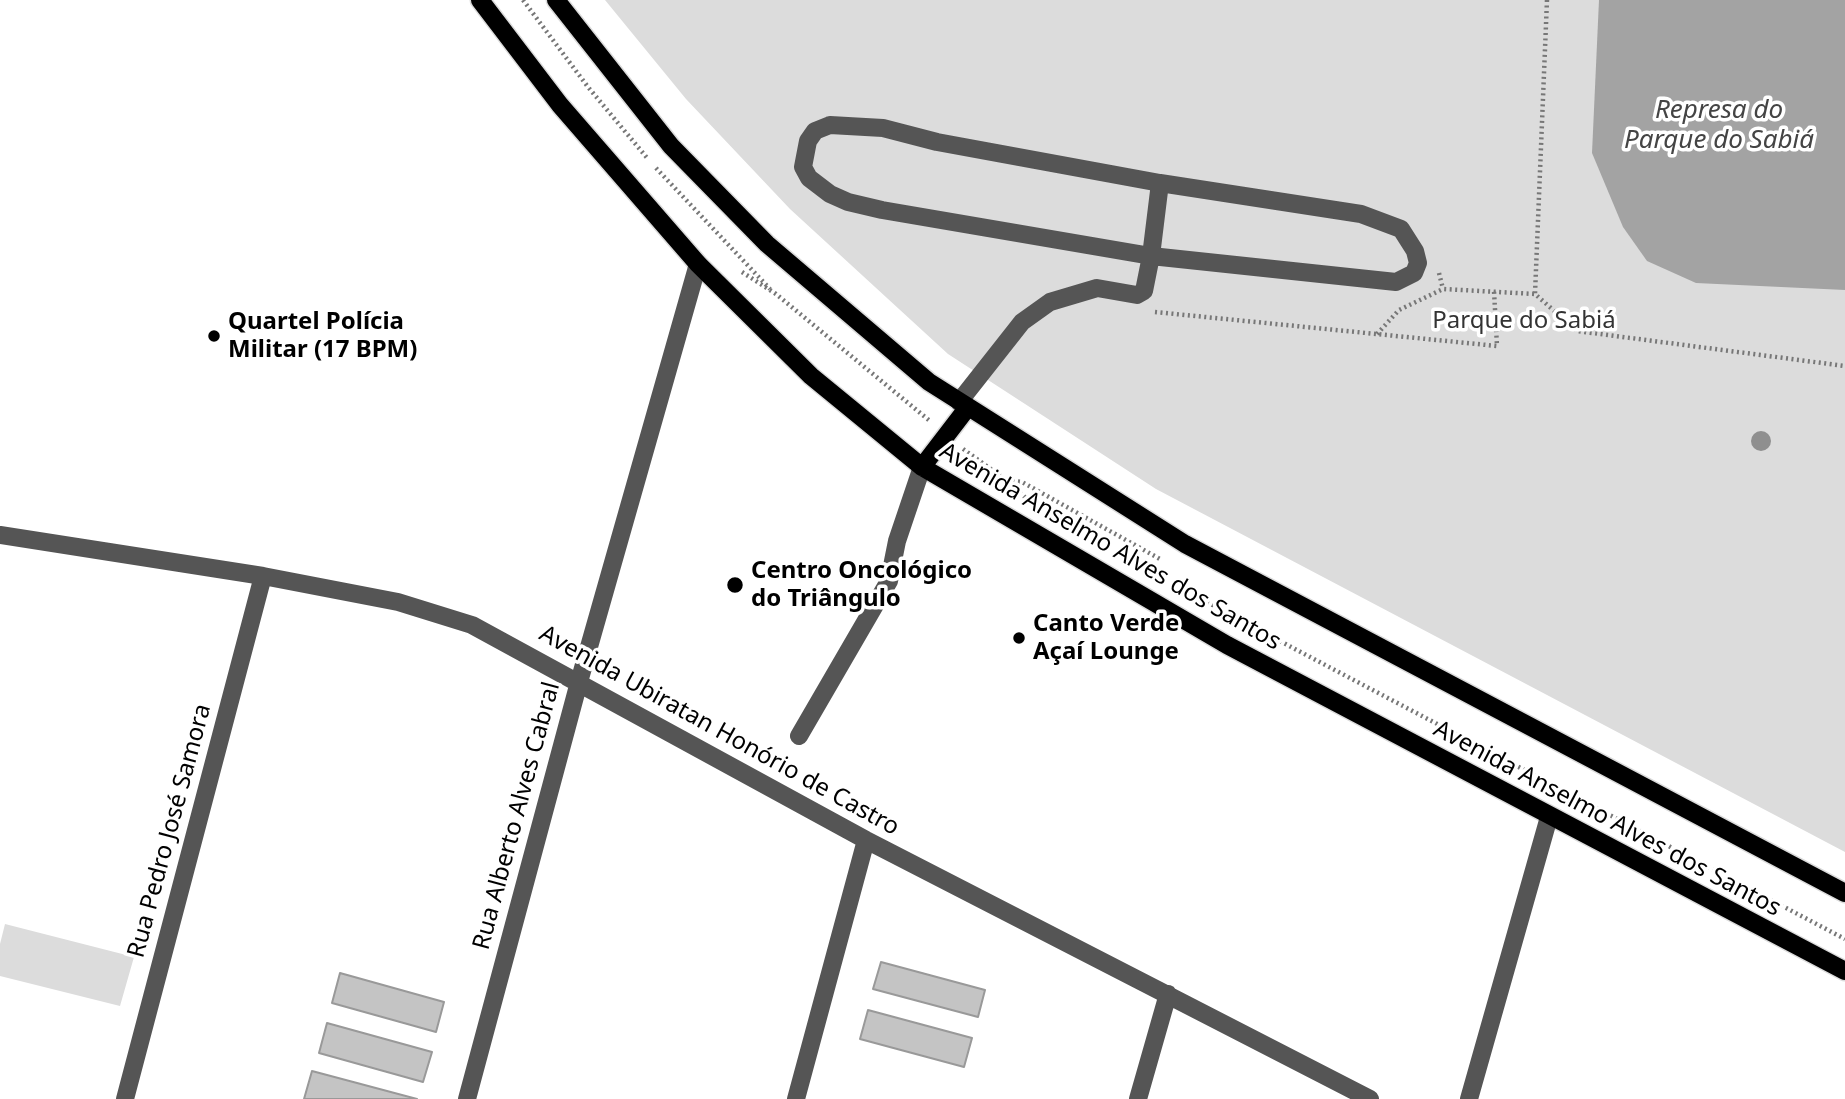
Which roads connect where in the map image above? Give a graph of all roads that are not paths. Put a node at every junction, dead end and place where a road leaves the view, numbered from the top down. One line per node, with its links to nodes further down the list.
1 (480, 0): 5 (main road, Avenida Anselmo Alves dos Santos)
2 (556, 0): 6 (main road, Avenida Anselmo Alves dos Santos)
3 (1160, 183): 4 (street); 4 (street); 4 (street)
4 (1151, 256): 6 (street)
5 (698, 264): 7 (main road, Avenida Anselmo Alves dos Santos); 10 (street, Rua Alberto Alves Cabral)
6 (964, 404): 7 (main road); 14 (main road, Avenida Anselmo Alves dos Santos)
7 (922, 467): 11 (street); 12 (main road, Avenida Anselmo Alves dos Santos)
8 (0, 535): 9 (street, Avenida Ubiratan Honório de Castro)
9 (263, 576): 10 (street, Avenida Ubiratan Honório de Castro); 17 (street, Rua Pedro José Samora)
10 (579, 682): 13 (street, Avenida Ubiratan Honório de Castro); 18 (street, Rua Alberto Alves Cabral)
11 (799, 736)
12 (1549, 817): 15 (main road, Avenida Anselmo Alves dos Santos); 22 (street)
13 (866, 840): 16 (street, Avenida Ubiratan Honório de Castro); 19 (street)
14 (1845, 892)
15 (1845, 971)
16 (1168, 994): 20 (street); 21 (street, Avenida Ubiratan Honório de Castro)
17 (125, 1099)
18 (467, 1099)
19 (796, 1099)
20 (1138, 1099)
21 (1370, 1099)
22 (1469, 1099)

